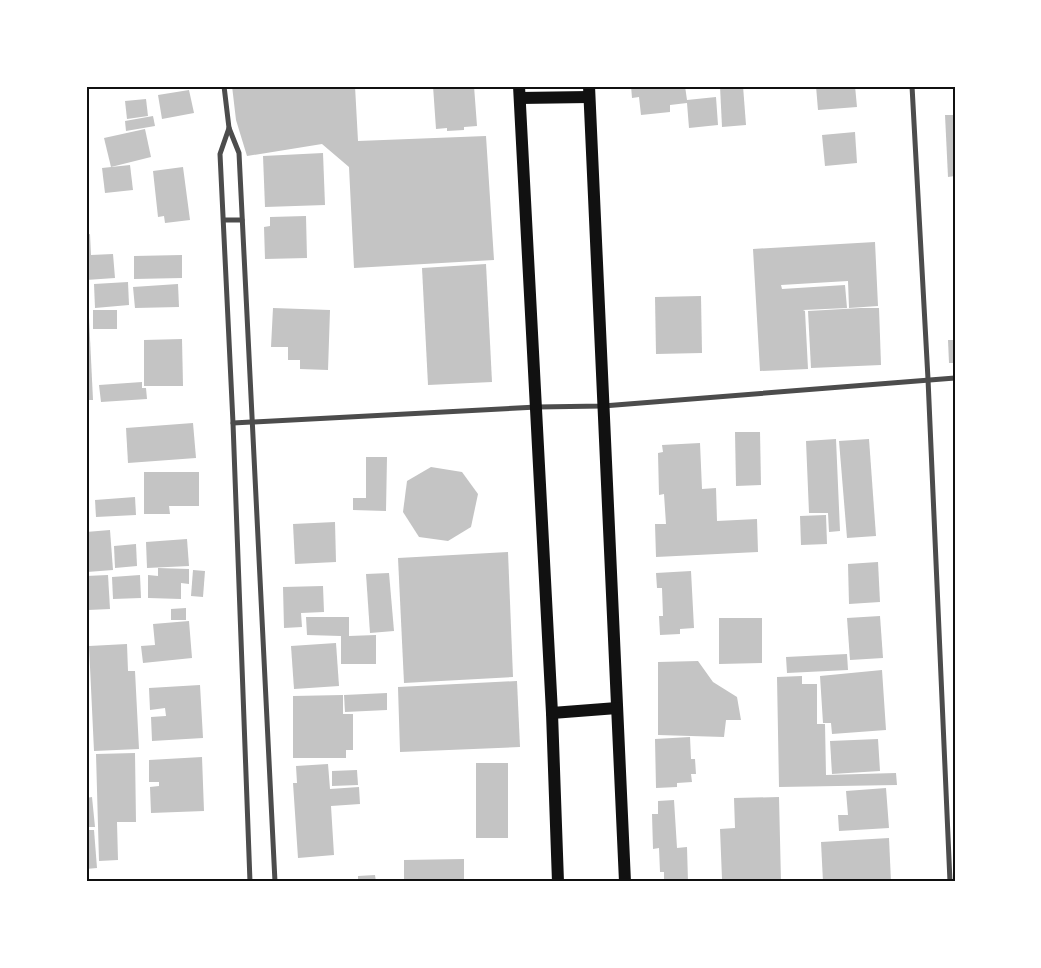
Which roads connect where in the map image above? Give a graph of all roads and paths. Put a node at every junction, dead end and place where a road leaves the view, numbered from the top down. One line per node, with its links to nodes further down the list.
1 (224, 86): 5 (street)
2 (912, 86): 9 (street)
3 (519, 92): 4 (main road); 11 (main road)
4 (589, 92): 10 (main road)
5 (229, 128): 6 (street); 7 (street)
6 (224, 220): 7 (street); 13 (street)
7 (242, 220): 12 (street)
8 (955, 378): 9 (street)
9 (928, 379): 10 (street); 20 (street)
10 (603, 406): 11 (street); 14 (main road)
11 (536, 407): 12 (street); 15 (main road)
12 (252, 422): 13 (street); 17 (street)
13 (233, 423): 16 (street)
14 (617, 708): 15 (main road); 19 (main road)
15 (552, 712): 18 (main road)
16 (250, 882)
17 (275, 882)
18 (558, 882)
19 (625, 882)
20 (950, 882)

